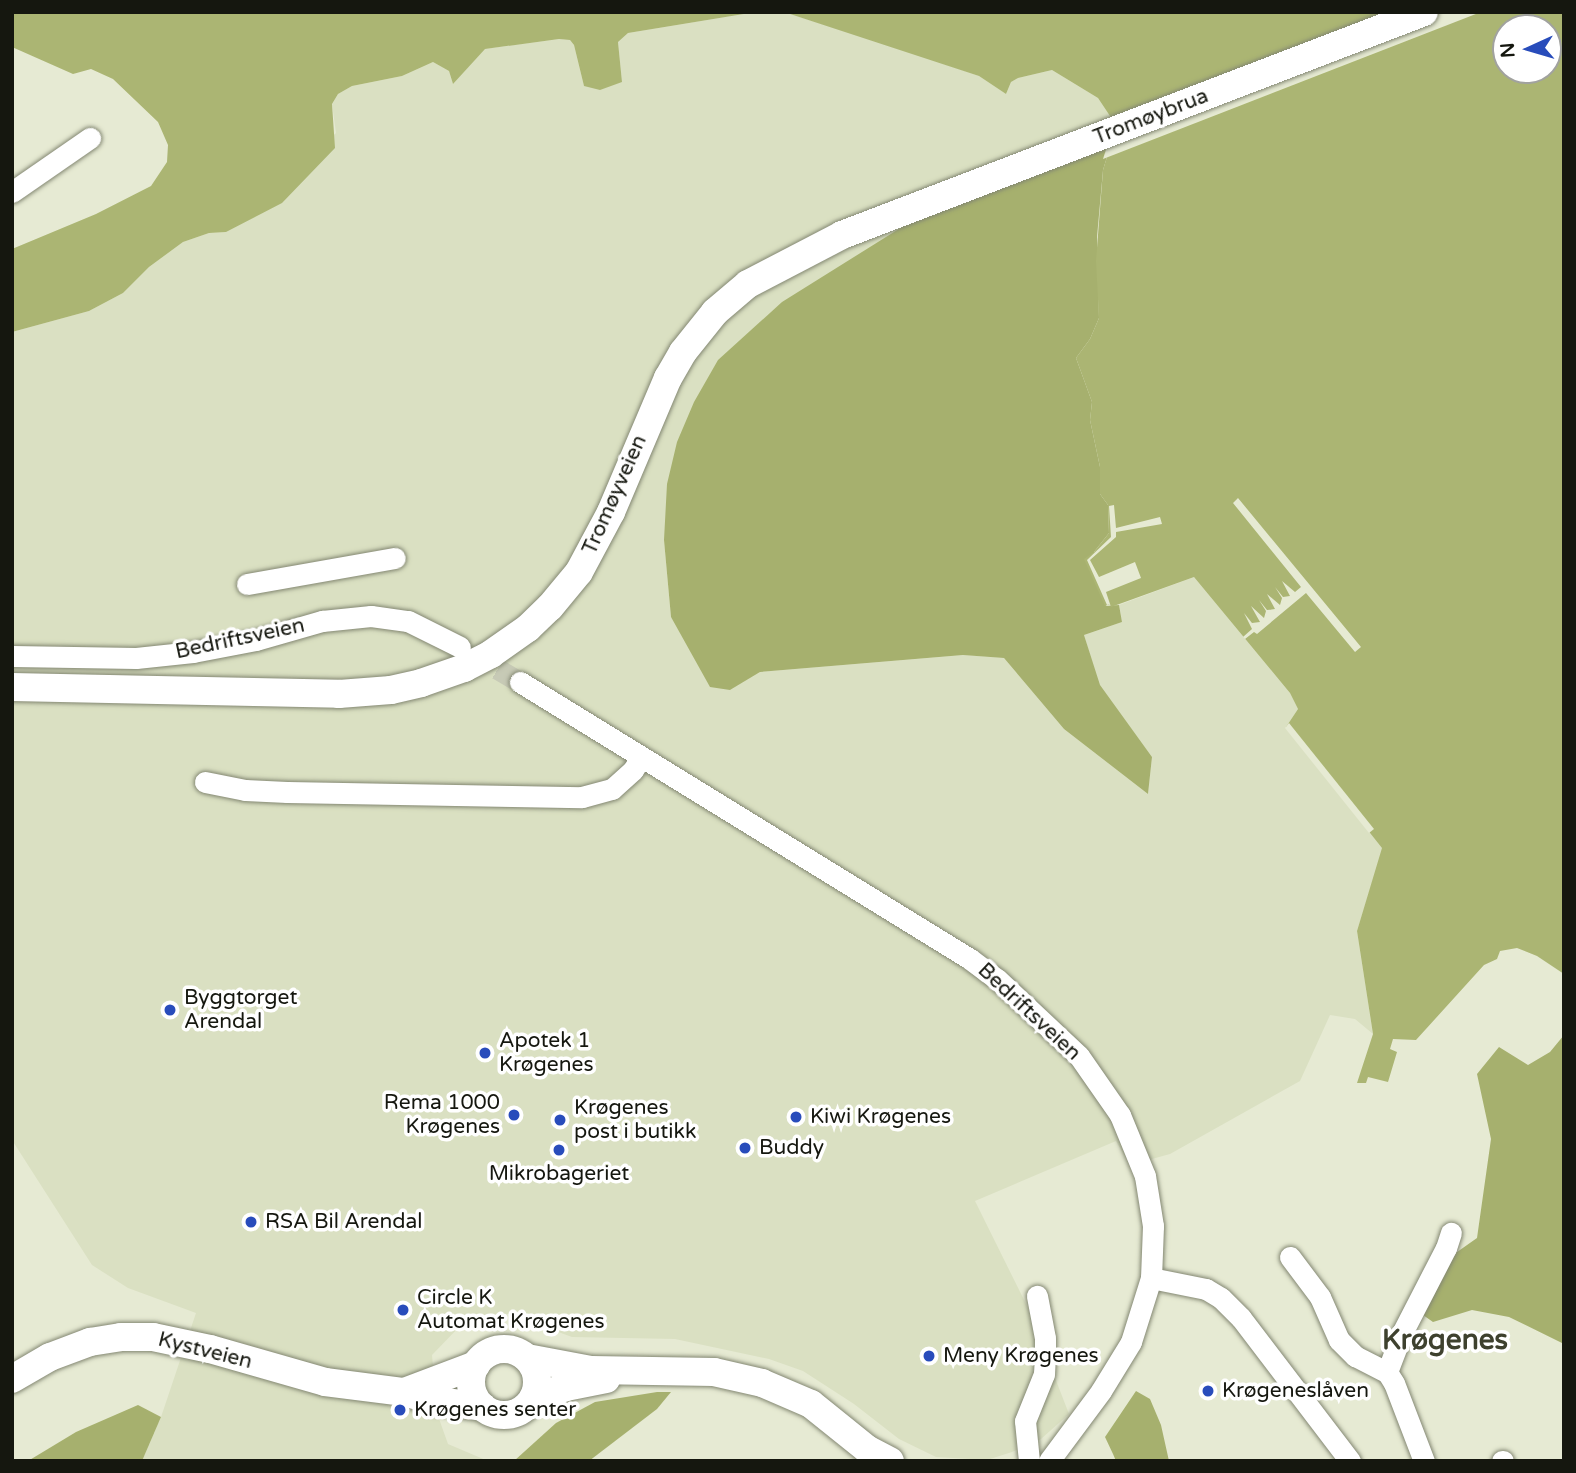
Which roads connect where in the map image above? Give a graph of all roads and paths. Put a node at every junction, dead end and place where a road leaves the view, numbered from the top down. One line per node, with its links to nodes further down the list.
1 (1424, 12): 4 (main road, Tromøybrua)
2 (90, 138): 3 (street)
3 (12, 192)
4 (879, 222): 10 (main road, Tromøyveien)
5 (395, 558): 6 (street)
6 (247, 584)
7 (460, 647): 8 (street, Bedriftsveien)
8 (12, 656)
9 (520, 682): 11 (street, Bedriftsveien)
10 (12, 687)
11 (641, 757): 12 (street); 15 (street, Bedriftsveien)
12 (205, 782)
13 (1451, 1233): 20 (street)
14 (1290, 1257): 20 (street)
15 (1151, 1278): 25 (street, Bedriftsveien); 29 (street)
16 (1037, 1296): 27 (street)
17 (527, 1358): 18 (main road); 19 (main road); 23 (main road)
18 (476, 1364): 22 (main road, Kystveien); 24 (main road)
19 (636, 1372): 23 (main road); 26 (main road)
20 (1387, 1372): 30 (street)
21 (12, 1379): 22 (main road, Kystveien)
22 (404, 1392): 24 (main road, Kystveien)
23 (533, 1399): 24 (main road)
24 (483, 1407)
25 (1081, 1419): 27 (street, Bedriftsveien); 28 (street, Bedriftsveien)
26 (877, 1457)
27 (1030, 1461)
28 (1049, 1461)
29 (1350, 1461)
30 (1423, 1461)

